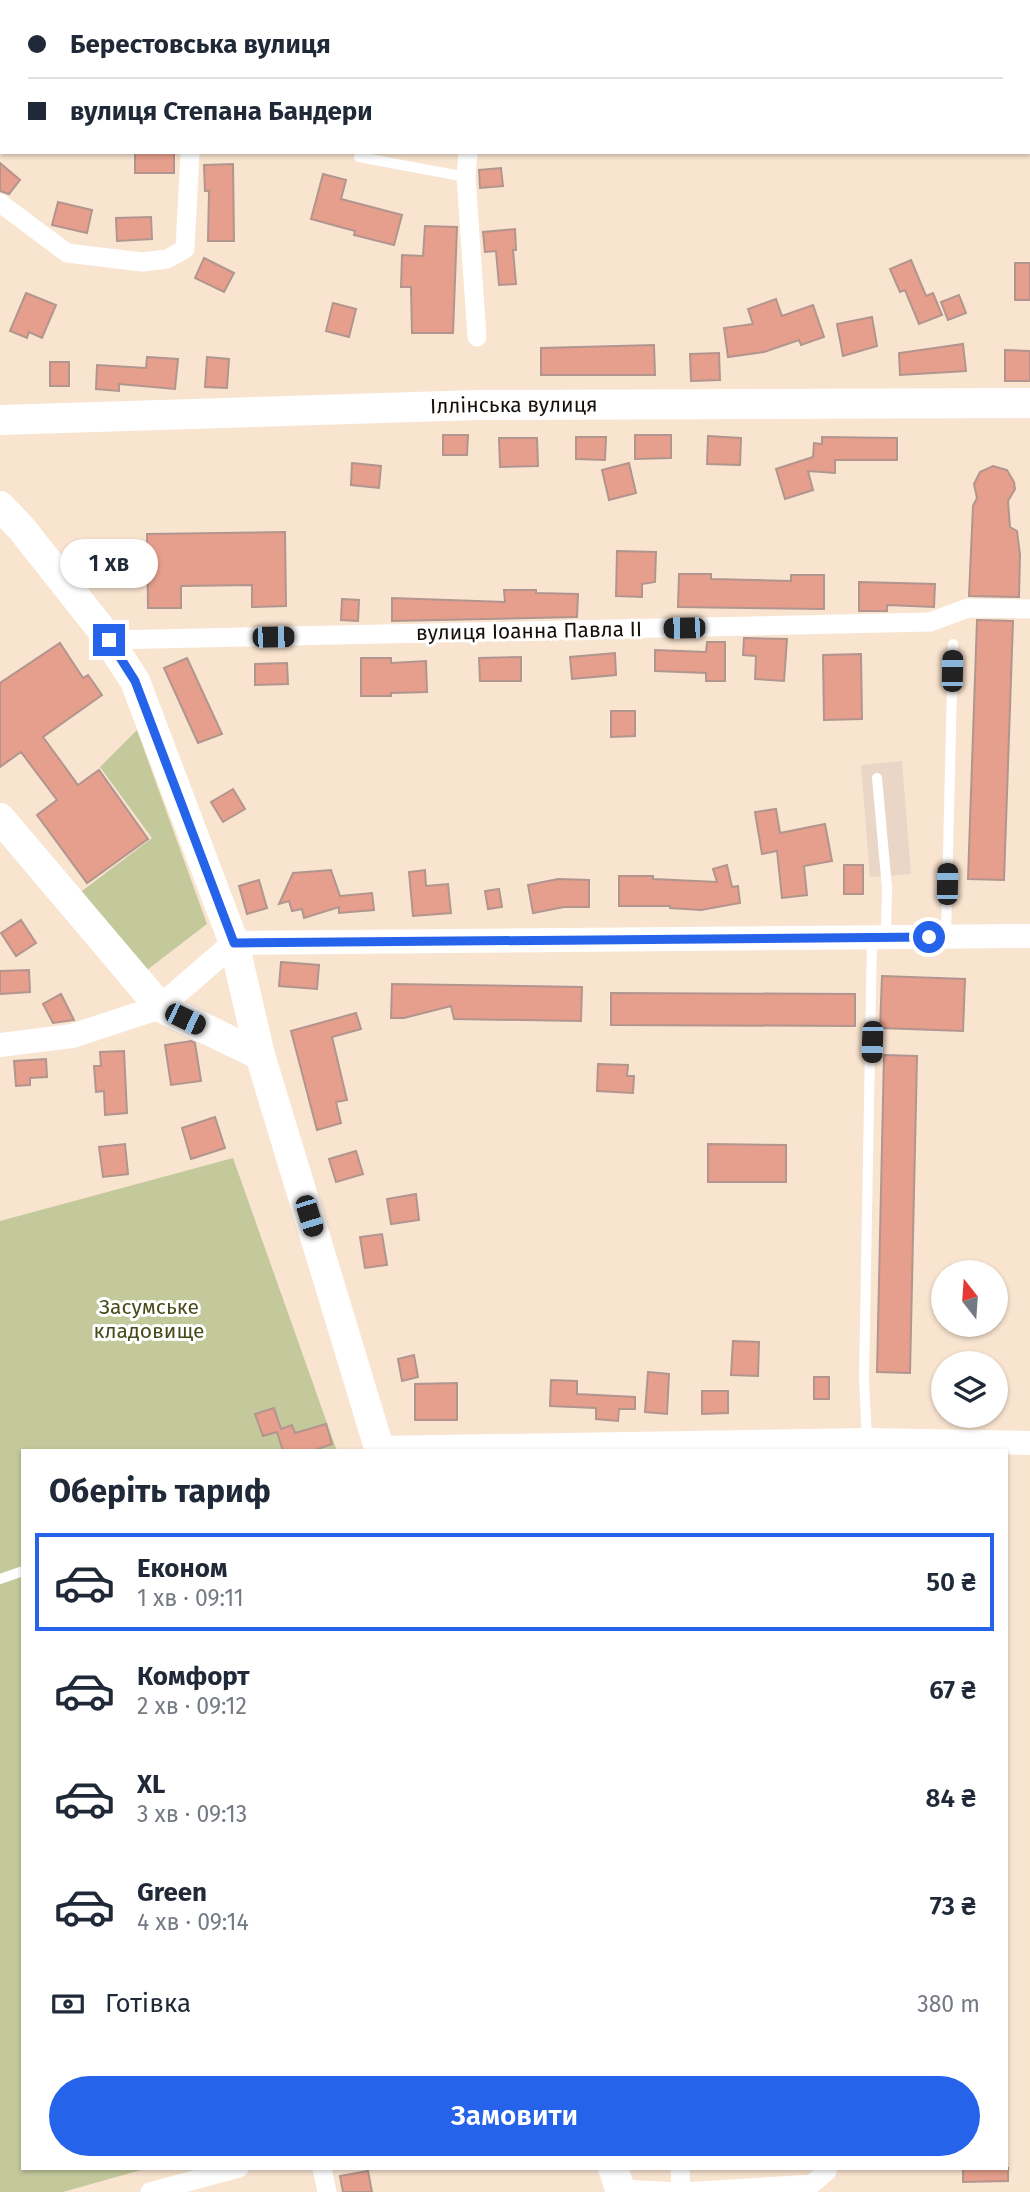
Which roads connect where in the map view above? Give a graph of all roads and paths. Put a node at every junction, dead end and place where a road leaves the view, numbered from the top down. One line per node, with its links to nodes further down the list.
1 (190, 154): 5 (street)
2 (468, 154): 4 (street)
3 (359, 157): 4 (lane)
4 (466, 177): 6 (street)
5 (0, 203)
6 (477, 337)
7 (1030, 403): 8 (main road, Іллінська вулиця)
8 (0, 420)
9 (0, 506): 11 (main road)
10 (1030, 609): 11 (street, вулиця Іоанна Павла II)
11 (109, 640): 18 (main road)
12 (953, 644): 16 (lane)
13 (877, 778): 17 (lane)
14 (0, 818): 19 (main road)
15 (1030, 936): 16 (street)
16 (946, 937): 17 (street)
17 (879, 938): 18 (street); 22 (lane)
18 (234, 943): 19 (street); 21 (main road)
19 (160, 1007): 20 (street); 21 (main road)
20 (0, 1045)
21 (260, 1055): 26 (main road)
22 (867, 1440): 23 (street); 24 (street)
23 (1030, 1443)
24 (826, 1445): 25 (street)
25 (643, 1446): 27 (street)
26 (376, 1449)
27 (443, 1449)
28 (21, 1572): 29 (lane)
29 (0, 1578)
30 (232, 2170): 35 (street)
31 (322, 2170): 36 (street)
32 (680, 2170): 37 (street)
33 (827, 2170): 37 (street)
34 (618, 2183): 37 (street)
35 (150, 2192)
36 (327, 2192)
37 (681, 2192)

